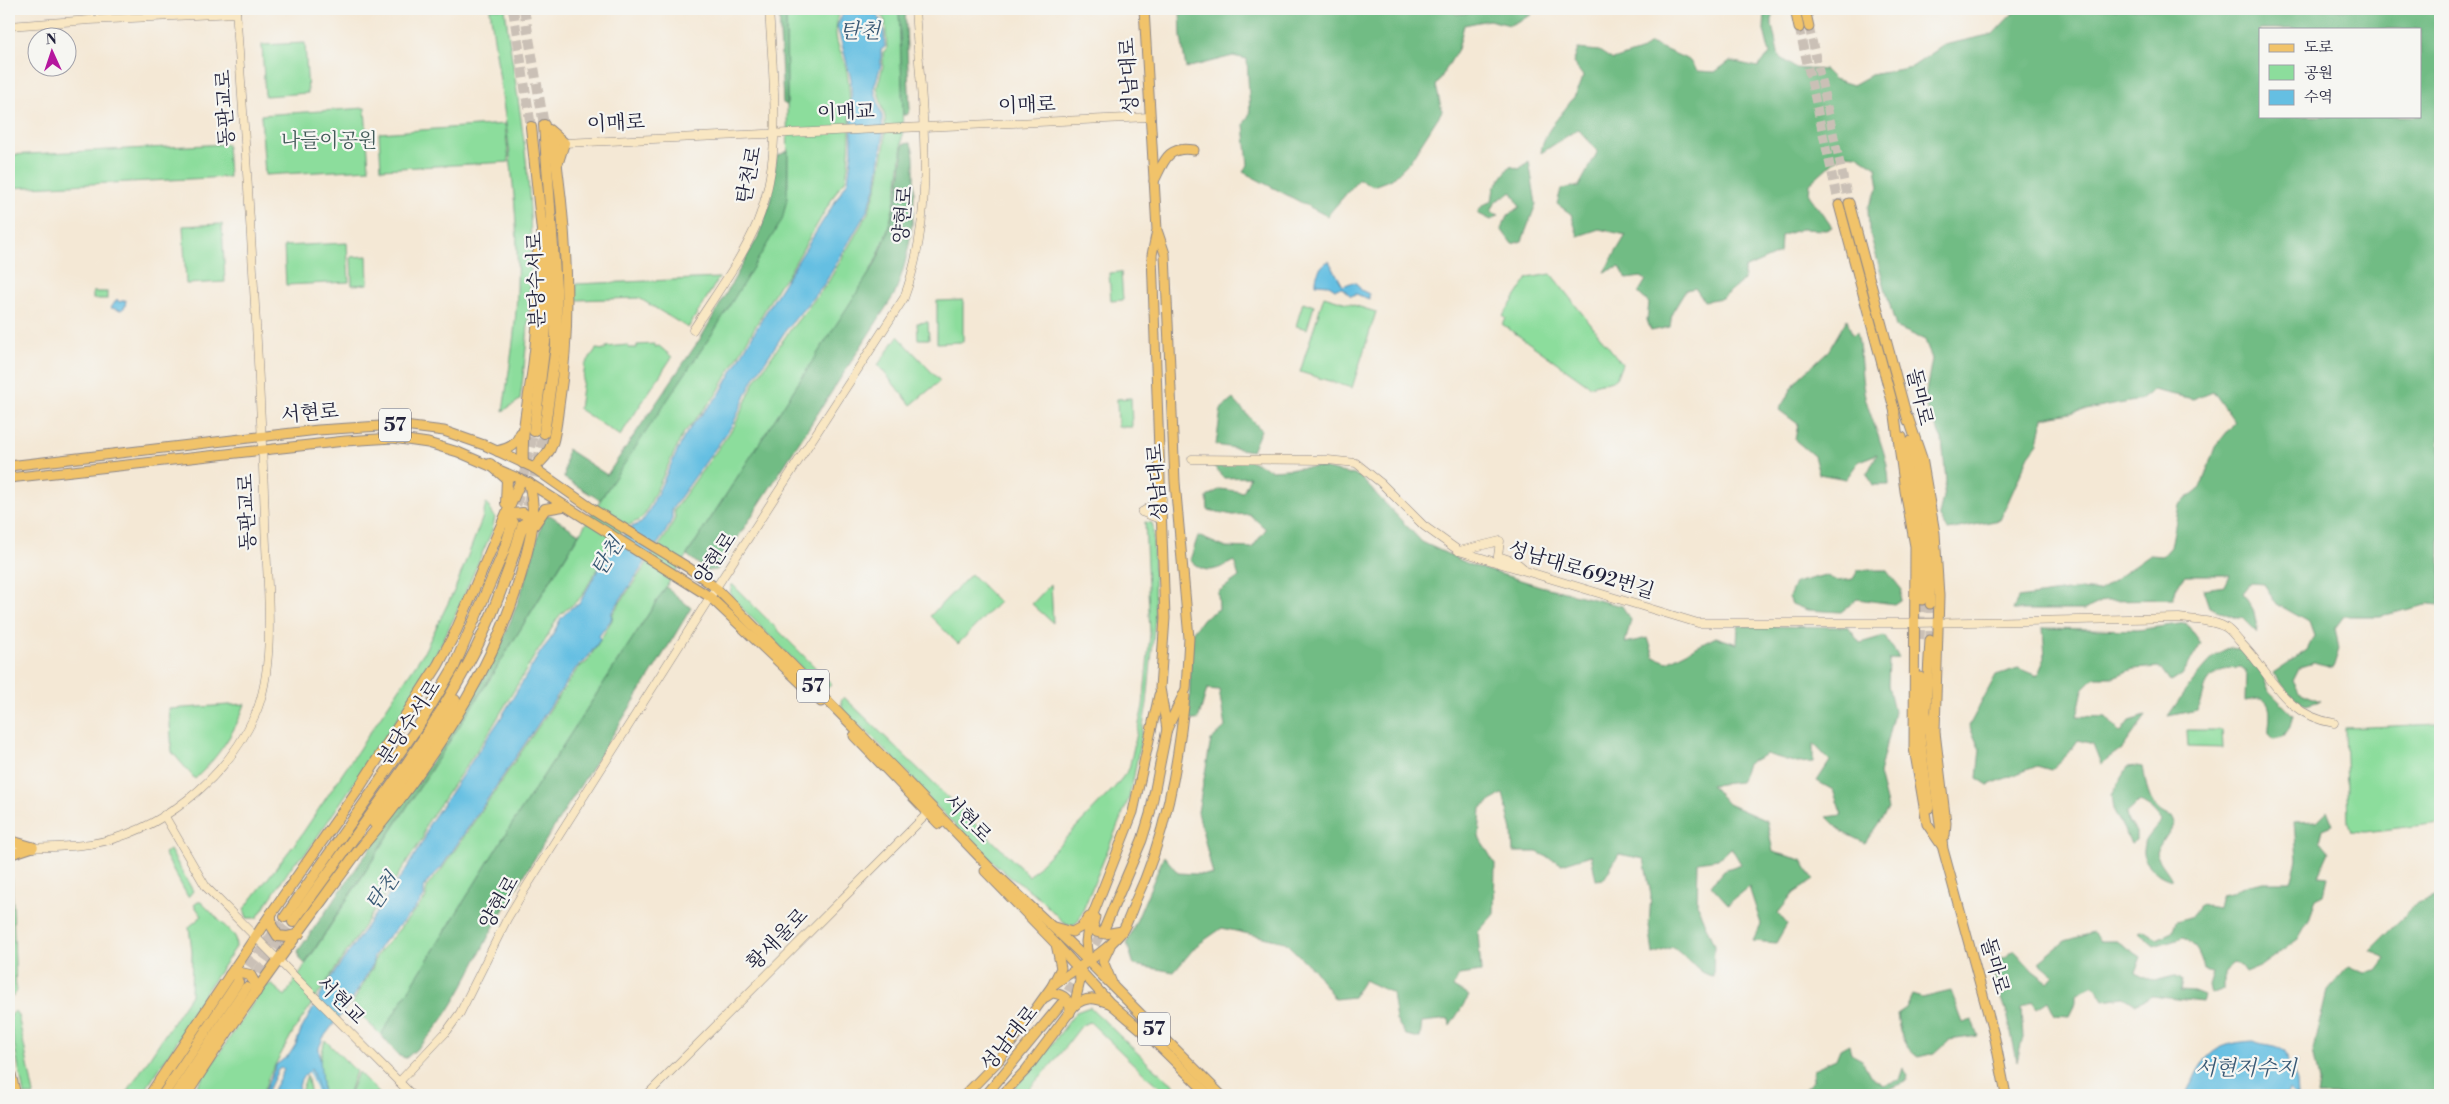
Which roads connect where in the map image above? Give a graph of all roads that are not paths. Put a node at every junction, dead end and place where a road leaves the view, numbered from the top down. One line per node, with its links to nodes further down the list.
1 (769, 9): 15 (main road, 탄천로)
2 (916, 9): 13 (main road, 양현로)
3 (1144, 9): 10 (main road, 성남대로)
4 (1795, 9): 9 (main road)
5 (1805, 9): 8 (main road)
6 (236, 11): 7 (main road); 27 (main road, 동판교로)
7 (9, 26)
8 (1809, 27)
9 (1799, 28)
10 (1150, 117): 13 (main road, 이매로); 21 (main road, 성남대로)
11 (547, 126): 17 (highway); 19 (highway, 분당수서로); 20 (highway)
12 (531, 127): 19 (highway, 분당수서로)
13 (923, 127): 14 (main road, 이매로); 47 (main road, 양현로)
14 (905, 128): 16 (main road, 이매교)
15 (775, 132): 16 (main road, 이매로); 17 (main road, 이매로); 25 (main road, 탄천로)
16 (789, 132)
17 (564, 143): 20 (highway)
18 (1194, 150): 21 (main road)
19 (534, 162): 26 (highway)
20 (557, 168): 34 (highway)
21 (1154, 182): 24 (main road, 성남대로)
22 (1849, 203): 40 (main road, 돌마로)
23 (1839, 205): 40 (main road, 돌마로)
24 (1157, 230): 36 (main road, 성남대로); 57 (main road, 성남대로)
25 (693, 330)
26 (525, 425): 29 (highway); 31 (highway)
27 (262, 436): 28 (main road, 동판교로); 29 (main road, 서현로 / 57); 33 (main road, 서현로)
28 (262, 450): 32 (main road, 서현로 / 57); 35 (main road, 서현로); 61 (main road, 동판교로)
29 (498, 451): 31 (main road, 서현로 / 57)
30 (1192, 458): 43 (main road, 성남대로692번길)
31 (523, 463): 34 (main road)
32 (490, 464): 34 (main road, 서현로 / 57); 39 (highway)
33 (9, 466)
34 (528, 476): 37 (main road, 서현로 / 57); 39 (highway); 41 (highway); 47 (main road, 서현로 / 57)
35 (9, 478)
36 (1162, 499): 38 (main road, 성남대로); 38 (main road)
37 (563, 506): 41 (highway); 48 (main road, 서현로 / 57)
38 (1162, 520): 56 (main road, 성남대로)
39 (513, 521): 46 (highway); 49 (highway, 분당수서로); 53 (highway, 분당수서로)
40 (1922, 521): 42 (main road); 42 (main road); 52 (main road)
41 (534, 526): 44 (highway)
42 (1930, 548): 50 (main road); 51 (main road)
43 (1458, 551): 45 (main road, 성남대로692번길); 45 (main road)
44 (524, 561): 46 (highway); 68 (highway)
45 (1525, 570): 52 (main road, 성남대로692번길)
46 (474, 588): 62 (highway)
47 (716, 588): 48 (main road, 양현로); 60 (main road, 서현로 / 57)
48 (710, 597): 60 (main road, 서현로 / 57); 89 (main road, 양현로)
49 (496, 600): 53 (highway, 분당수서로); 68 (highway)
50 (1926, 602)
51 (1938, 622): 52 (main road, 성남대로692번길); 58 (main road, 성남대로692번길); 66 (main road)
52 (1915, 623): 66 (main road)
53 (471, 629): 62 (highway)
54 (1920, 639): 66 (main road, 돌마로)
55 (1930, 640): 66 (main road, 돌마로)
56 (1160, 688): 59 (main road, 성남대로); 69 (main road)
57 (1186, 688): 59 (main road, 성남대로); 73 (main road)
58 (2334, 723)
59 (1167, 729): 72 (main road, 성남대로)
60 (931, 811): 71 (main road, 서현로 / 57); 77 (main road, 서현로 / 57); 96 (main road, 황새울로)
61 (164, 815): 64 (main road, 동판교로); 75 (main road, 서현교)
62 (330, 831): 70 (highway)
63 (9, 840): 64 (main road)
64 (34, 847): 65 (main road, 동판교로); 67 (main road)
65 (9, 848)
66 (1943, 848): 102 (main road, 돌마로)
67 (9, 855)
68 (354, 857): 74 (highway)
69 (1097, 907): 71 (main road); 73 (main road); 78 (main road)
70 (271, 914): 74 (highway); 75 (highway)
71 (1052, 926): 78 (main road, 서현로 / 57)
72 (1105, 927)
73 (1122, 931): 76 (main road)
74 (300, 933): 79 (highway)
75 (255, 938): 79 (main road, 서현교); 81 (highway)
76 (1112, 943): 78 (main road); 83 (main road)
77 (1056, 944): 80 (main road, 서현로 / 57); 82 (main road)
78 (1088, 961): 80 (main road); 83 (main road, 서현로 / 57)
79 (278, 962): 81 (highway); 89 (main road, 서현교)
80 (1079, 968): 82 (main road); 85 (main road, 서현로 / 57); 87 (main road)
81 (242, 984): 91 (highway); 92 (highway); 93 (highway); 94 (highway)
82 (1052, 986): 84 (main road)
83 (1115, 990): 101 (main road, 서현로 / 57)
84 (1044, 999): 87 (main road); 97 (main road)
85 (1110, 1003): 87 (main road); 100 (main road, 서현로 / 57)
86 (1060, 1004): 98 (main road, 성남대로)
87 (1072, 1010): 99 (main road)
88 (9, 1066): 90 (main road)
89 (399, 1082): 95 (main road, 서현교)
90 (16, 1095)
91 (150, 1095)
92 (163, 1095)
93 (175, 1095)
94 (186, 1095)
95 (412, 1095)
96 (647, 1095)
97 (965, 1095)
98 (986, 1095)
99 (1002, 1095)
100 (1209, 1095)
101 (1221, 1095)
102 (2006, 1095)

